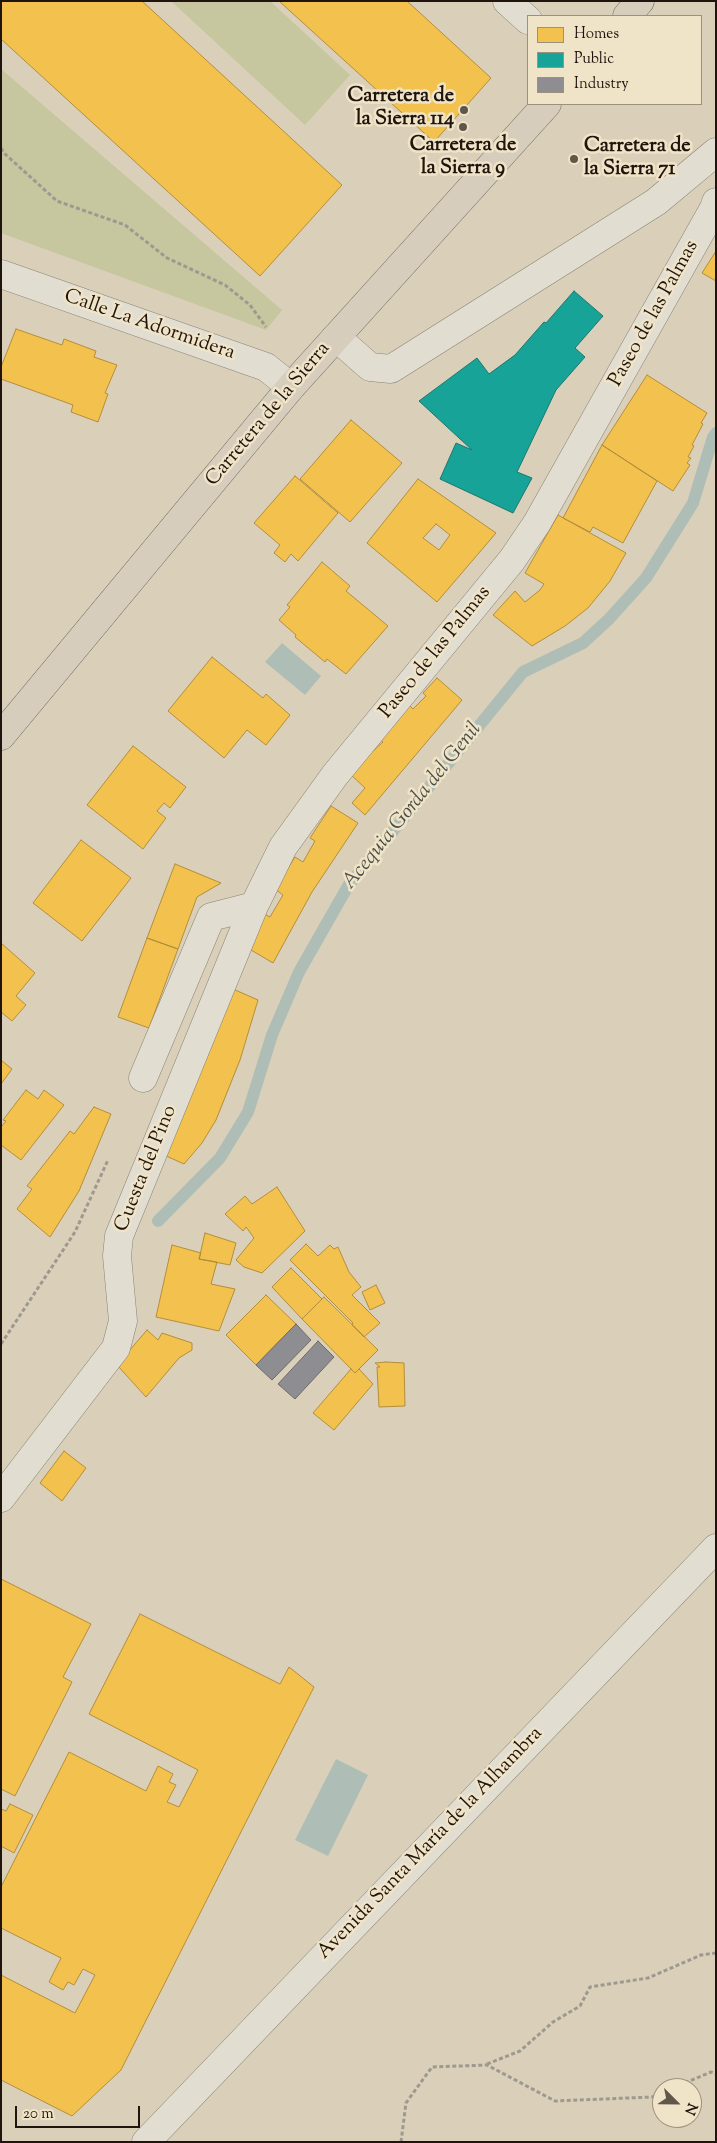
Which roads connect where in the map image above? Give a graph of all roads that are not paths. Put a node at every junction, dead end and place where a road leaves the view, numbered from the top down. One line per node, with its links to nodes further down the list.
1 (507, 1): 4 (street)
2 (640, 1): 3 (main road)
3 (627, 15)
4 (527, 19)
5 (547, 105): 9 (main road, Carretera de la Sierra)
6 (714, 158): 9 (street)
7 (716, 202): 12 (street, Paseo de las Palmas)
8 (1, 274): 10 (street, Calle La Adormidera)
9 (336, 337): 10 (main road, Carretera de la Sierra)
10 (291, 387): 11 (main road, Carretera de la Sierra)
11 (1, 736)
12 (254, 906): 13 (street); 14 (street, Cuesta del Pino)
13 (143, 1078)
14 (1, 1498)
15 (716, 1548): 16 (street, Avenida Santa María de la Alhambra)
16 (146, 2142)

